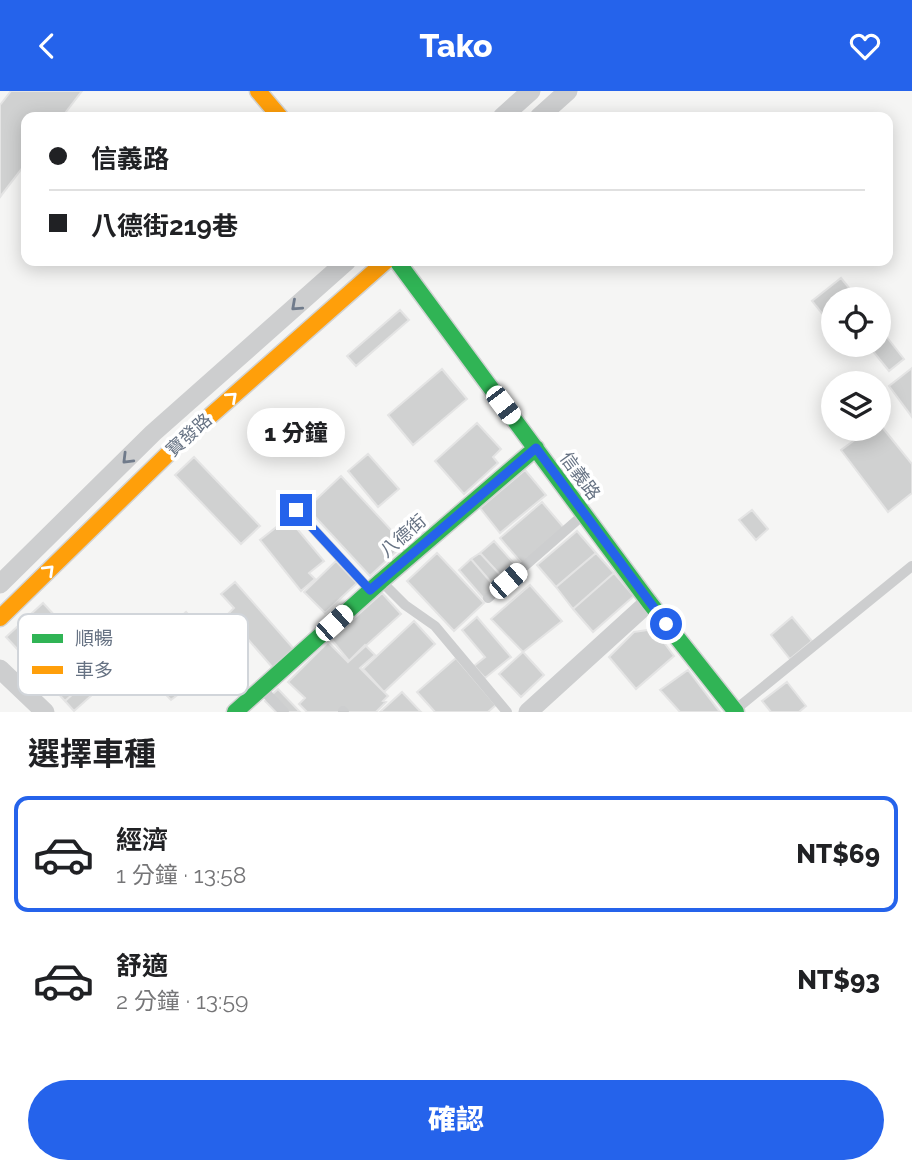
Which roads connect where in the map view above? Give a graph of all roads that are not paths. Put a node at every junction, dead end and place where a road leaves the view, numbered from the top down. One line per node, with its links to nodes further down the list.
1 (258, 91): 4 (street)
2 (531, 91): 5 (street)
3 (568, 91): 6 (street)
4 (276, 112)
5 (508, 112)
6 (545, 112)
7 (340, 266): 14 (street, 寶發路, one-way to 14)
8 (380, 266): 18 (street, 寶發路, one-way to 8)
9 (400, 266): 10 (street, 信義路)
10 (536, 448): 12 (street, 信義路); 15 (street, 八德街)
11 (296, 510): 15 (lane)
12 (584, 514): 16 (lane); 17 (street, 信義路)
13 (912, 566): 23 (lane)
14 (0, 584)
15 (376, 585): 21 (street, 八德街); 27 (lane)
16 (488, 598)
17 (649, 602): 23 (street, 信義路); 28 (street)
18 (0, 618)
19 (0, 669): 20 (street)
20 (18, 686)
21 (261, 688): 25 (street, 八德街); 26 (lane)
22 (27, 695): 24 (street)
23 (735, 711)
24 (45, 712)
25 (235, 712)
26 (284, 712)
27 (507, 712)
28 (528, 712)

